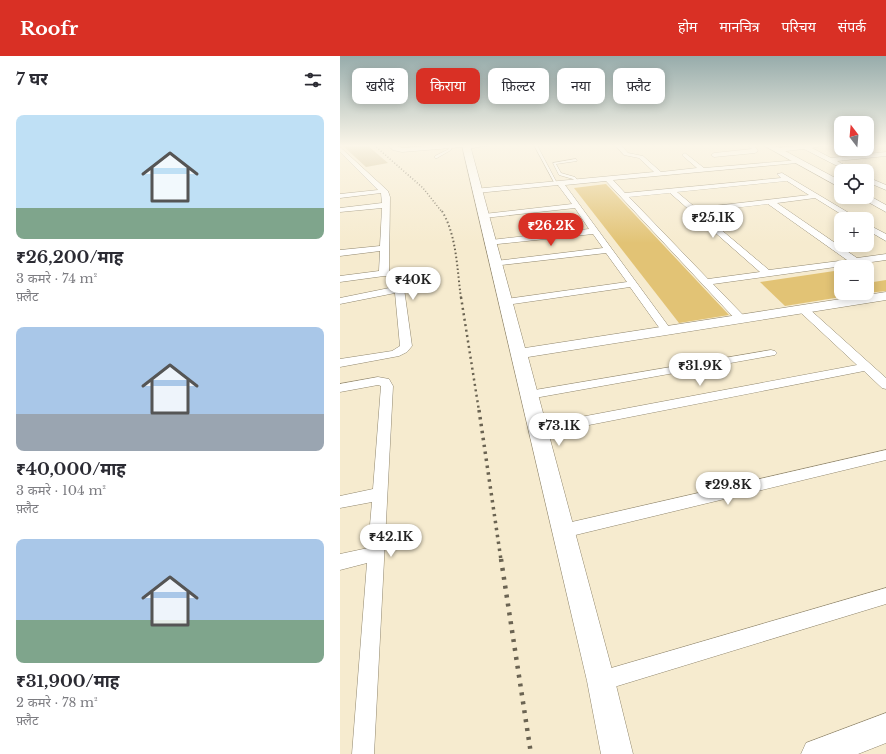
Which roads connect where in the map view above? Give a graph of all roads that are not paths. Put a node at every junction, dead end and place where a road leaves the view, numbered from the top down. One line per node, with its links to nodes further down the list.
1 (368, 178): 13 (street)
2 (472, 178): 14 (street)
3 (554, 178): 10 (lane)
4 (573, 178): 8 (lane)
5 (623, 178): 6 (street)
6 (608, 179): 8 (street); 16 (street)
7 (788, 179): 12 (street); 17 (street)
8 (577, 182): 10 (street)
9 (874, 182): 11 (street)
10 (558, 184): 14 (street); 21 (street)
11 (886, 188)
12 (672, 190): 16 (street); 24 (street)
13 (384, 191): 15 (street); 20 (street)
14 (477, 192): 26 (street)
15 (342, 194)
16 (624, 195): 42 (street)
17 (817, 196): 18 (street); 25 (street)
18 (769, 201): 24 (street); 35 (street)
19 (874, 202): 22 (street)
20 (385, 205): 23 (street); 31 (street)
21 (576, 206): 26 (street); 28 (street)
22 (886, 209)
23 (340, 210)
24 (694, 210): 40 (street)
25 (843, 212)
26 (484, 216): 30 (street)
27 (874, 230): 29 (street)
28 (595, 231): 30 (street); 32 (street)
29 (886, 238)
30 (491, 243): 37 (street)
31 (384, 248): 33 (street); 39 (street)
32 (609, 250): 37 (street); 43 (street)
33 (340, 253)
34 (886, 257): 36 (street)
35 (854, 260)
36 (863, 260)
37 (496, 264): 47 (street)
38 (834, 264): 40 (street)
39 (384, 273): 41 (street); 44 (street)
40 (767, 273): 42 (street)
41 (340, 279)
42 (705, 282): 49 (street)
43 (633, 284): 47 (street); 50 (street)
44 (400, 289): 46 (street); 53 (street)
45 (885, 297): 48 (street)
46 (340, 302)
47 (506, 302): 52 (street)
48 (803, 309): 49 (street); 54 (street)
49 (741, 319): 50 (street)
50 (667, 331): 52 (street)
51 (771, 353): 57 (street)
52 (519, 354): 57 (street)
53 (340, 364)
54 (866, 367): 55 (street); 58 (street)
55 (886, 385)
56 (340, 388): 60 (street)
57 (529, 395): 58 (street)
58 (538, 430): 62 (street)
59 (886, 454): 62 (street)
60 (380, 494): 61 (street); 63 (street)
61 (340, 502)
62 (563, 531): 66 (street)
63 (377, 553): 64 (street); 69 (street)
64 (340, 562)
65 (886, 596): 66 (street)
66 (601, 681): 70 (street)
67 (886, 728): 68 (street)
68 (850, 748): 71 (street)
69 (364, 754)
70 (617, 754)
71 (817, 754)

